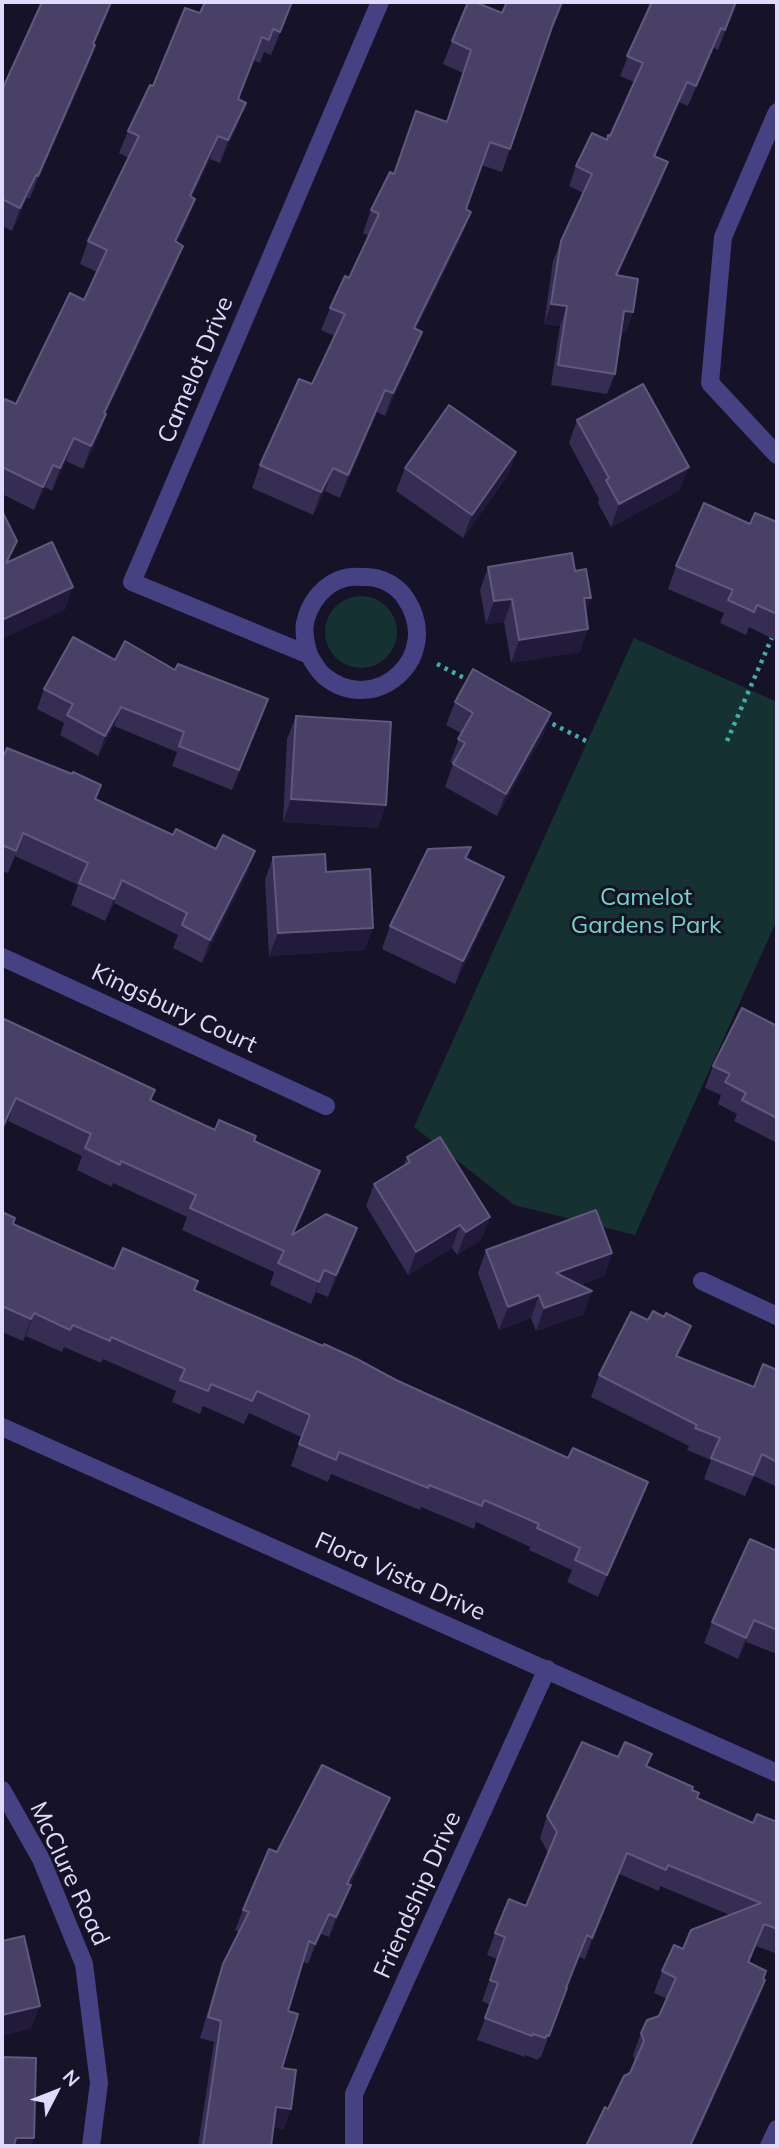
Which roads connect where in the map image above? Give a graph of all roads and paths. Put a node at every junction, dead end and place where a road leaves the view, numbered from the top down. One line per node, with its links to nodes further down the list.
1 (380, 2): 6 (street, Camelot Drive)
2 (777, 113): 3 (street)
3 (777, 455)
4 (777, 626): 9 (path)
5 (416, 649): 6 (street, Camelot Drive); 6 (street); 7 (path)
6 (309, 655)
7 (474, 683)
8 (543, 719): 10 (path)
9 (727, 741)
10 (590, 743)
11 (2, 957): 12 (street, Kingsbury Court)
12 (326, 1105)
13 (702, 1281): 14 (street)
14 (777, 1316)
15 (2, 1427): 16 (street, Flora Vista Drive)
16 (547, 1669): 17 (street, Flora Vista Drive); 21 (street, Friendship Drive)
17 (777, 1773)
18 (2, 1790): 20 (street, McClure Road)
19 (777, 2129): 22 (street)
20 (91, 2146)
21 (354, 2146)
22 (769, 2146)

